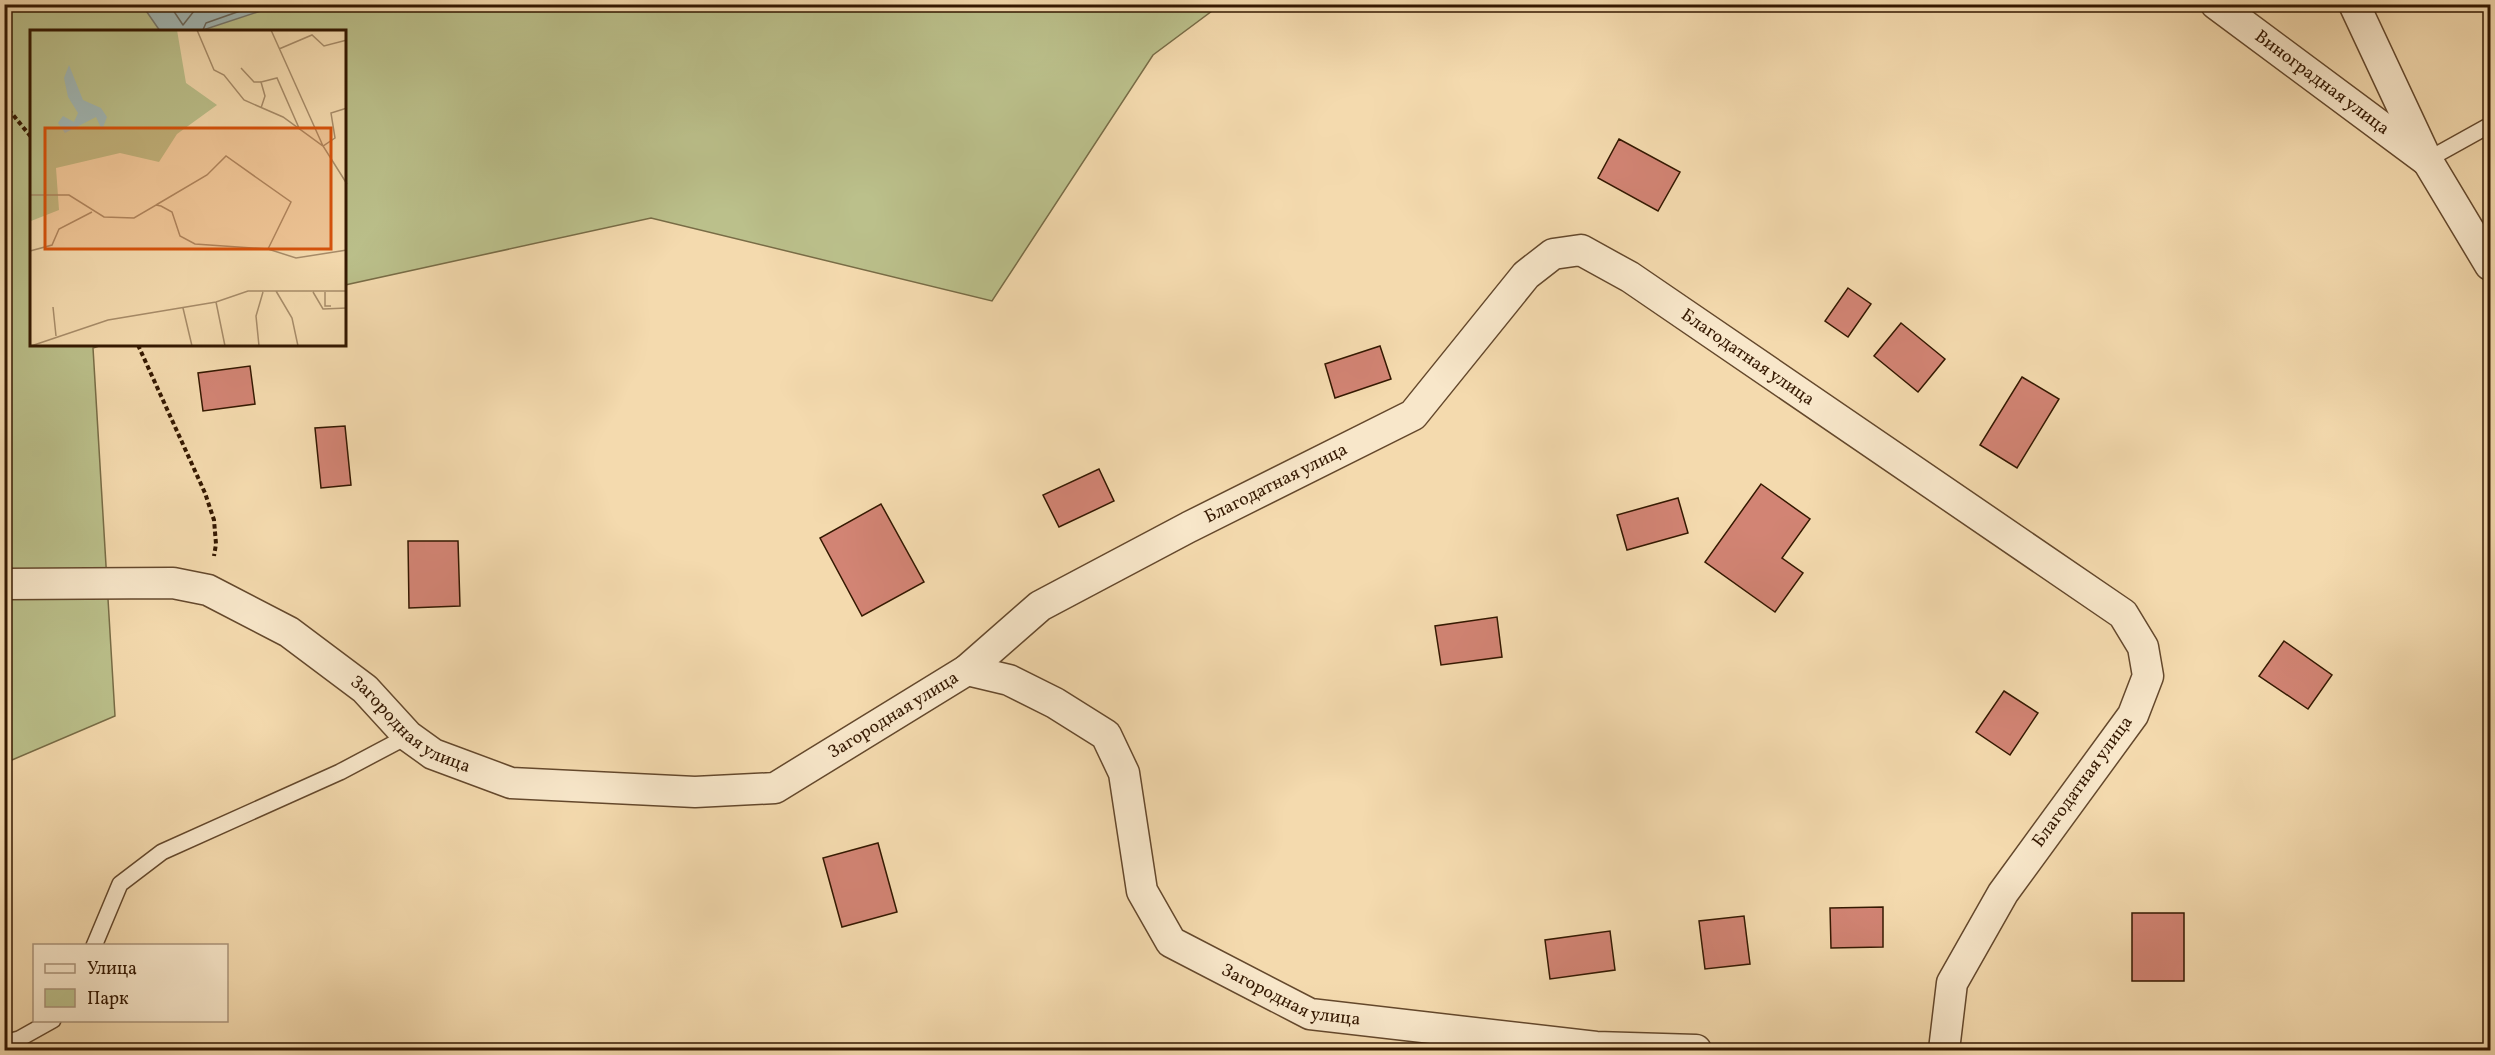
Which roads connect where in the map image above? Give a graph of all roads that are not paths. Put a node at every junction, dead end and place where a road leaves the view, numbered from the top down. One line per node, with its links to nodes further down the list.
1 (2216, 4): 4 (street, Виноградная улица)
2 (2354, 4): 4 (street, Виноградная улица)
3 (2490, 125): 4 (lane)
4 (2427, 160): 5 (street, Виноградная улица)
5 (2490, 265)
6 (4, 584): 8 (street, Загородная улица)
7 (967, 670): 8 (street, Загородная улица); 12 (street, Загородная улица); 13 (street, Благодатная улица)
8 (408, 736): 9 (lane)
9 (94, 944)
10 (49, 1022): 11 (lane)
11 (4, 1043)
12 (1696, 1050)
13 (1944, 1050)

